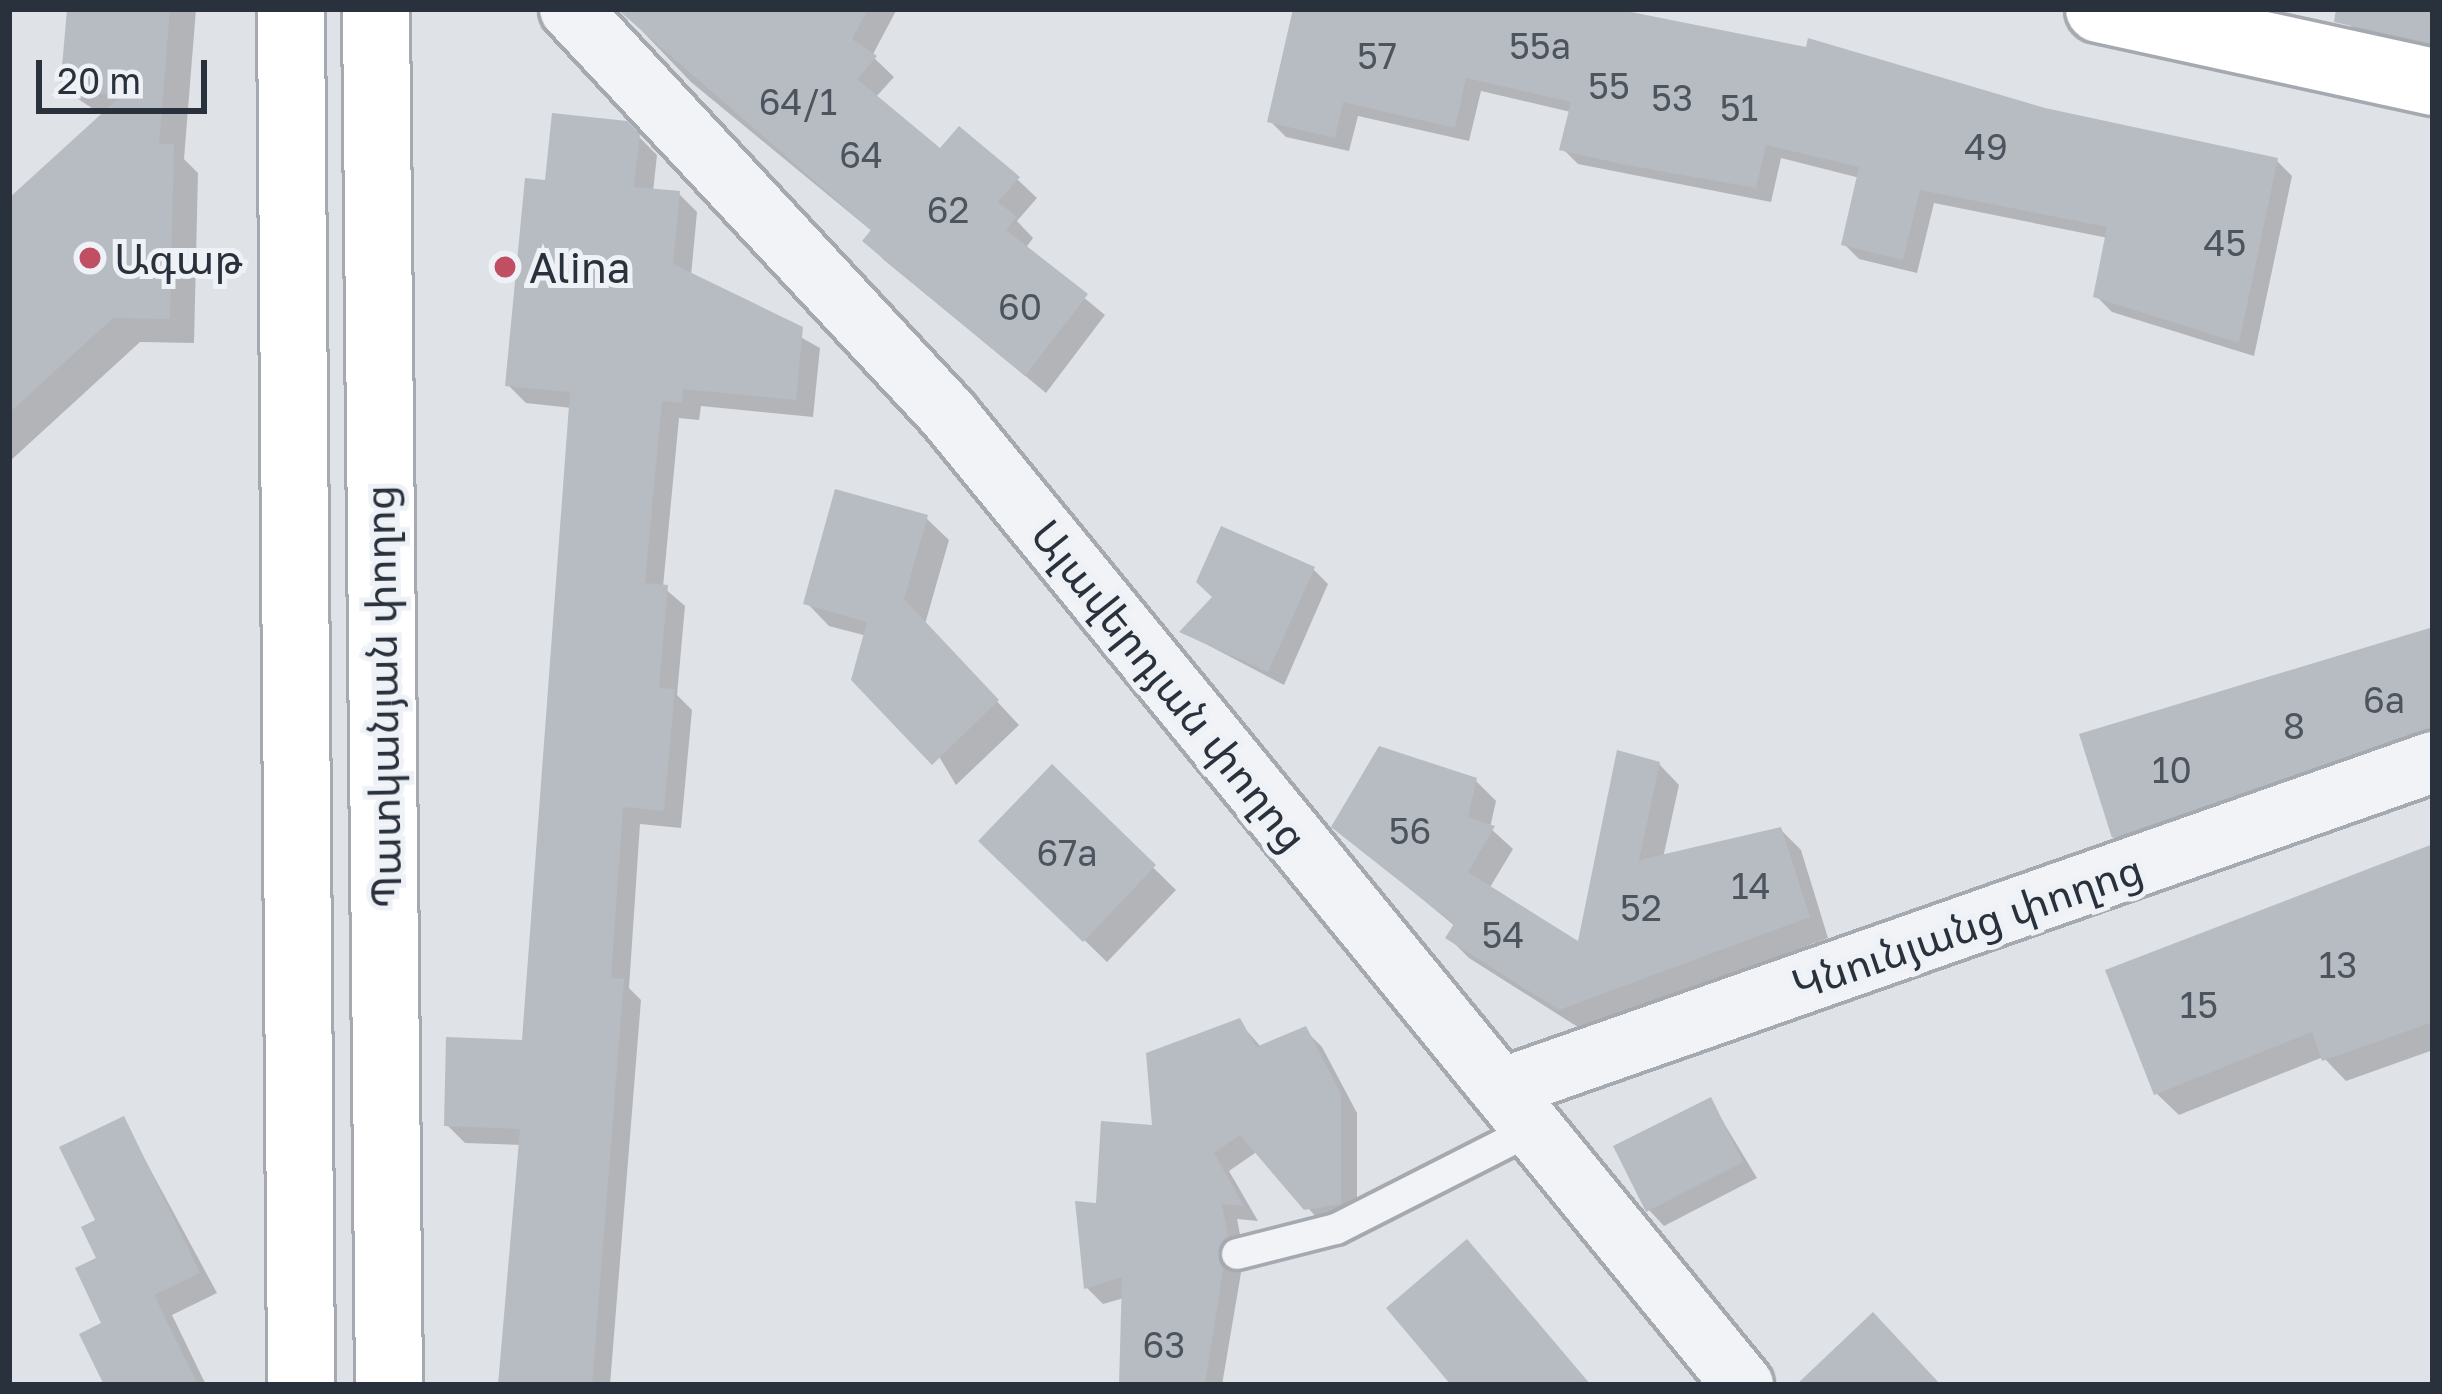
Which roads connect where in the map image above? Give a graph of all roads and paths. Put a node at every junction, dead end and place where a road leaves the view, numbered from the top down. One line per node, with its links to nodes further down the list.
1 (291, 9): 10 (main road, Պատկանյան փողոց)
2 (376, 9): 11 (main road, Պատկանյան փողոց)
3 (570, 9): 8 (street, Ալավերդյան փողոց)
4 (2099, 9): 5 (main road)
5 (2192, 21): 6 (main road)
6 (2433, 82)
7 (2433, 762): 8 (street, Կնունյանց փողոց)
8 (1517, 1109): 9 (lane); 12 (street, Ալավերդյան փողոց)
9 (1237, 1254)
10 (302, 1385)
11 (389, 1385)
12 (1743, 1385)

